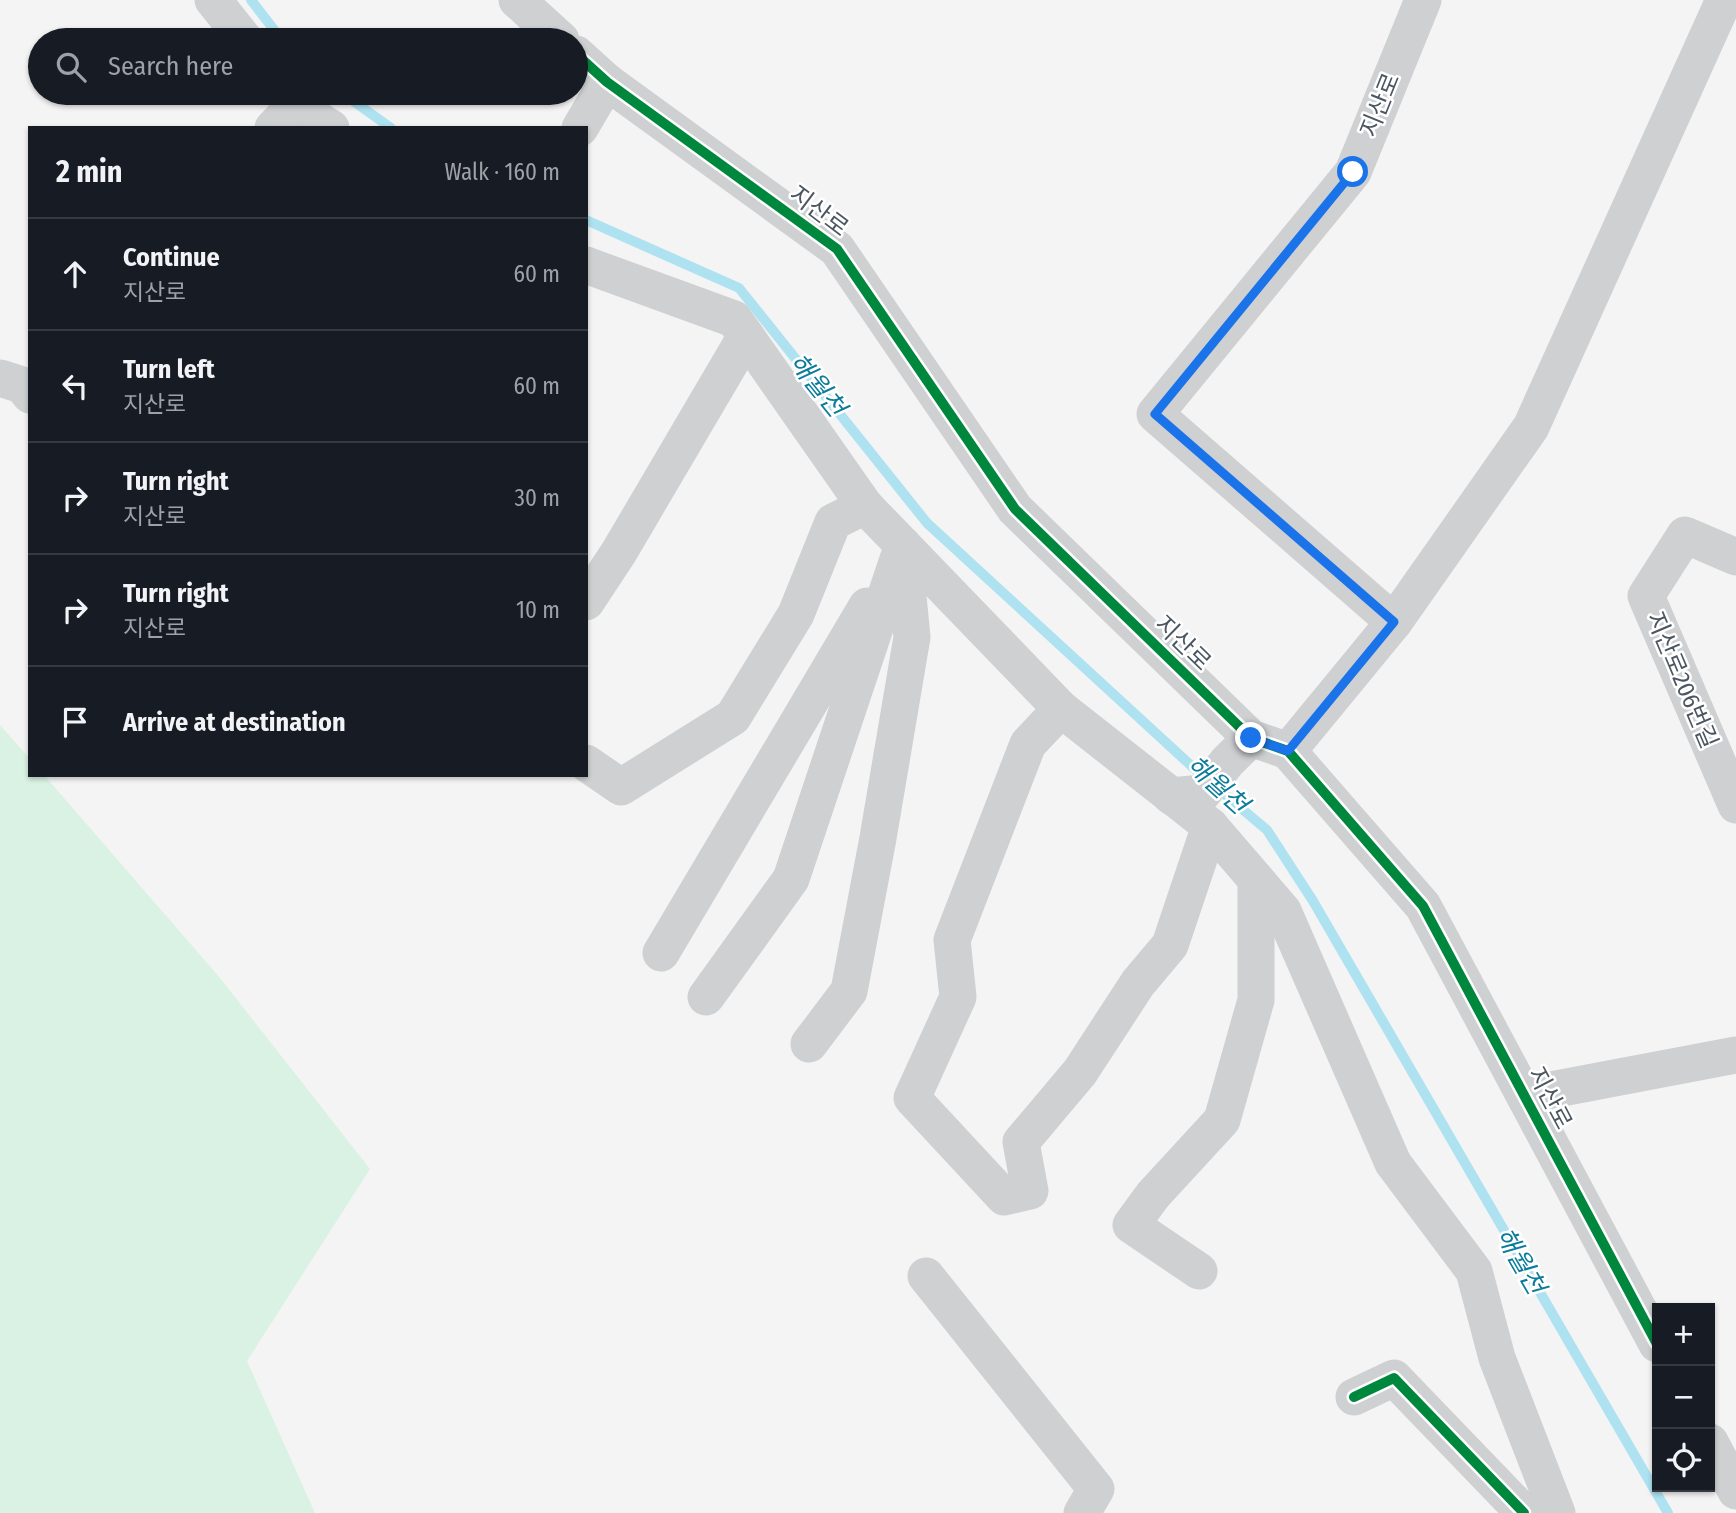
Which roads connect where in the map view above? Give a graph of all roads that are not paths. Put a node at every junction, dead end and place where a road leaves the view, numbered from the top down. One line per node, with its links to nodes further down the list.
1 (214, 0): 5 (street)
2 (517, 0): 6 (street)
3 (1423, 0): 18 (street, 지산로)
4 (1724, 0): 18 (street)
5 (236, 28)
6 (548, 28)
7 (588, 65): 8 (street, 지산로)
8 (607, 82): 11 (street); 20 (street, 지산로)
9 (284, 109): 10 (street)
10 (326, 126)
11 (581, 126)
12 (588, 266): 13 (street)
13 (746, 336): 14 (street); 17 (street)
14 (865, 506): 15 (street); 22 (street)
15 (903, 545): 19 (street); 26 (street); 27 (street); 28 (street)
16 (1736, 557): 24 (street, 지산로206번길)
17 (588, 598)
18 (1394, 622): 21 (street)
19 (1061, 709): 23 (street); 23 (street)
20 (1239, 750): 21 (street, 지산로); 23 (street)
21 (1288, 751): 30 (street, 지산로)
22 (588, 764)
23 (1195, 805): 25 (street)
24 (1736, 805)
25 (1256, 880): 31 (street); 39 (street)
26 (661, 953)
27 (706, 998)
28 (809, 1044)
29 (1736, 1055): 30 (street)
30 (1525, 1095): 33 (street, 지산로)
31 (1199, 1271)
32 (926, 1276): 37 (street)
33 (1652, 1335)
34 (1353, 1397): 38 (street)
35 (1715, 1451): 36 (street)
36 (1736, 1491)
37 (1082, 1513)
38 (1524, 1513)
39 (1557, 1513)

